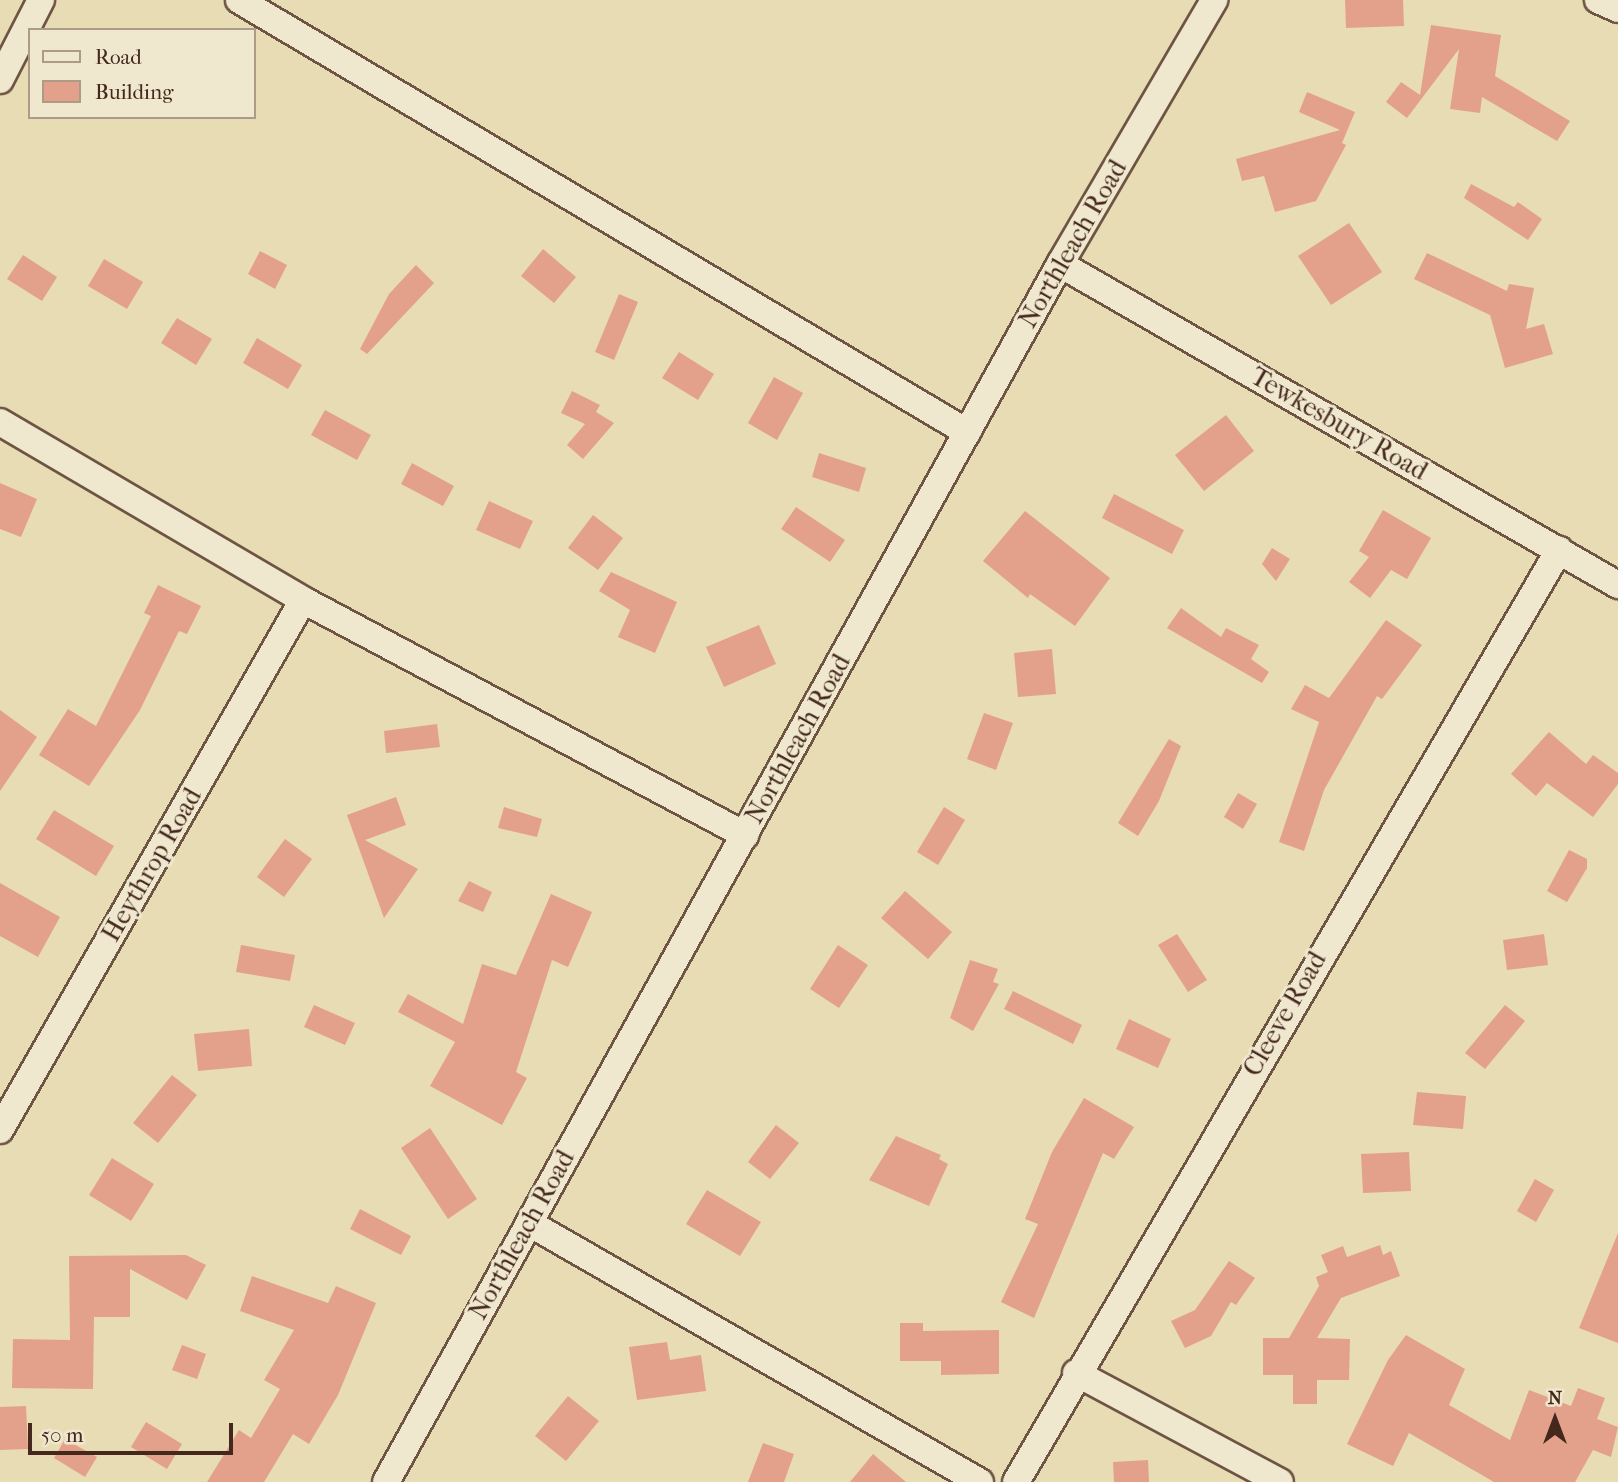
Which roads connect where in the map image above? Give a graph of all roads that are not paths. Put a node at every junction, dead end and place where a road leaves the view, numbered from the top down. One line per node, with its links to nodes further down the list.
1 (41, 0): 6 (street)
2 (239, 0): 9 (street)
3 (1214, 0): 7 (street, Northleach Road)
4 (1598, 0): 5 (street)
5 (1618, 9)
6 (0, 80)
7 (1060, 264): 9 (street, Northleach Road); 10 (street, Tewkesbury Road)
8 (0, 422): 12 (street)
9 (967, 432): 13 (street, Northleach Road)
10 (1559, 550): 11 (street, Tewkesbury Road); 16 (street, Cleeve Road)
11 (1618, 585)
12 (303, 600): 13 (street); 14 (street, Heythrop Road)
13 (745, 835): 15 (street, Northleach Road)
14 (0, 1130)
15 (529, 1223): 17 (street, Northleach Road); 18 (street)
16 (1076, 1373): 19 (street, Cleeve Road); 20 (street)
17 (386, 1482)
18 (980, 1482)
19 (1016, 1482)
20 (1280, 1482)

